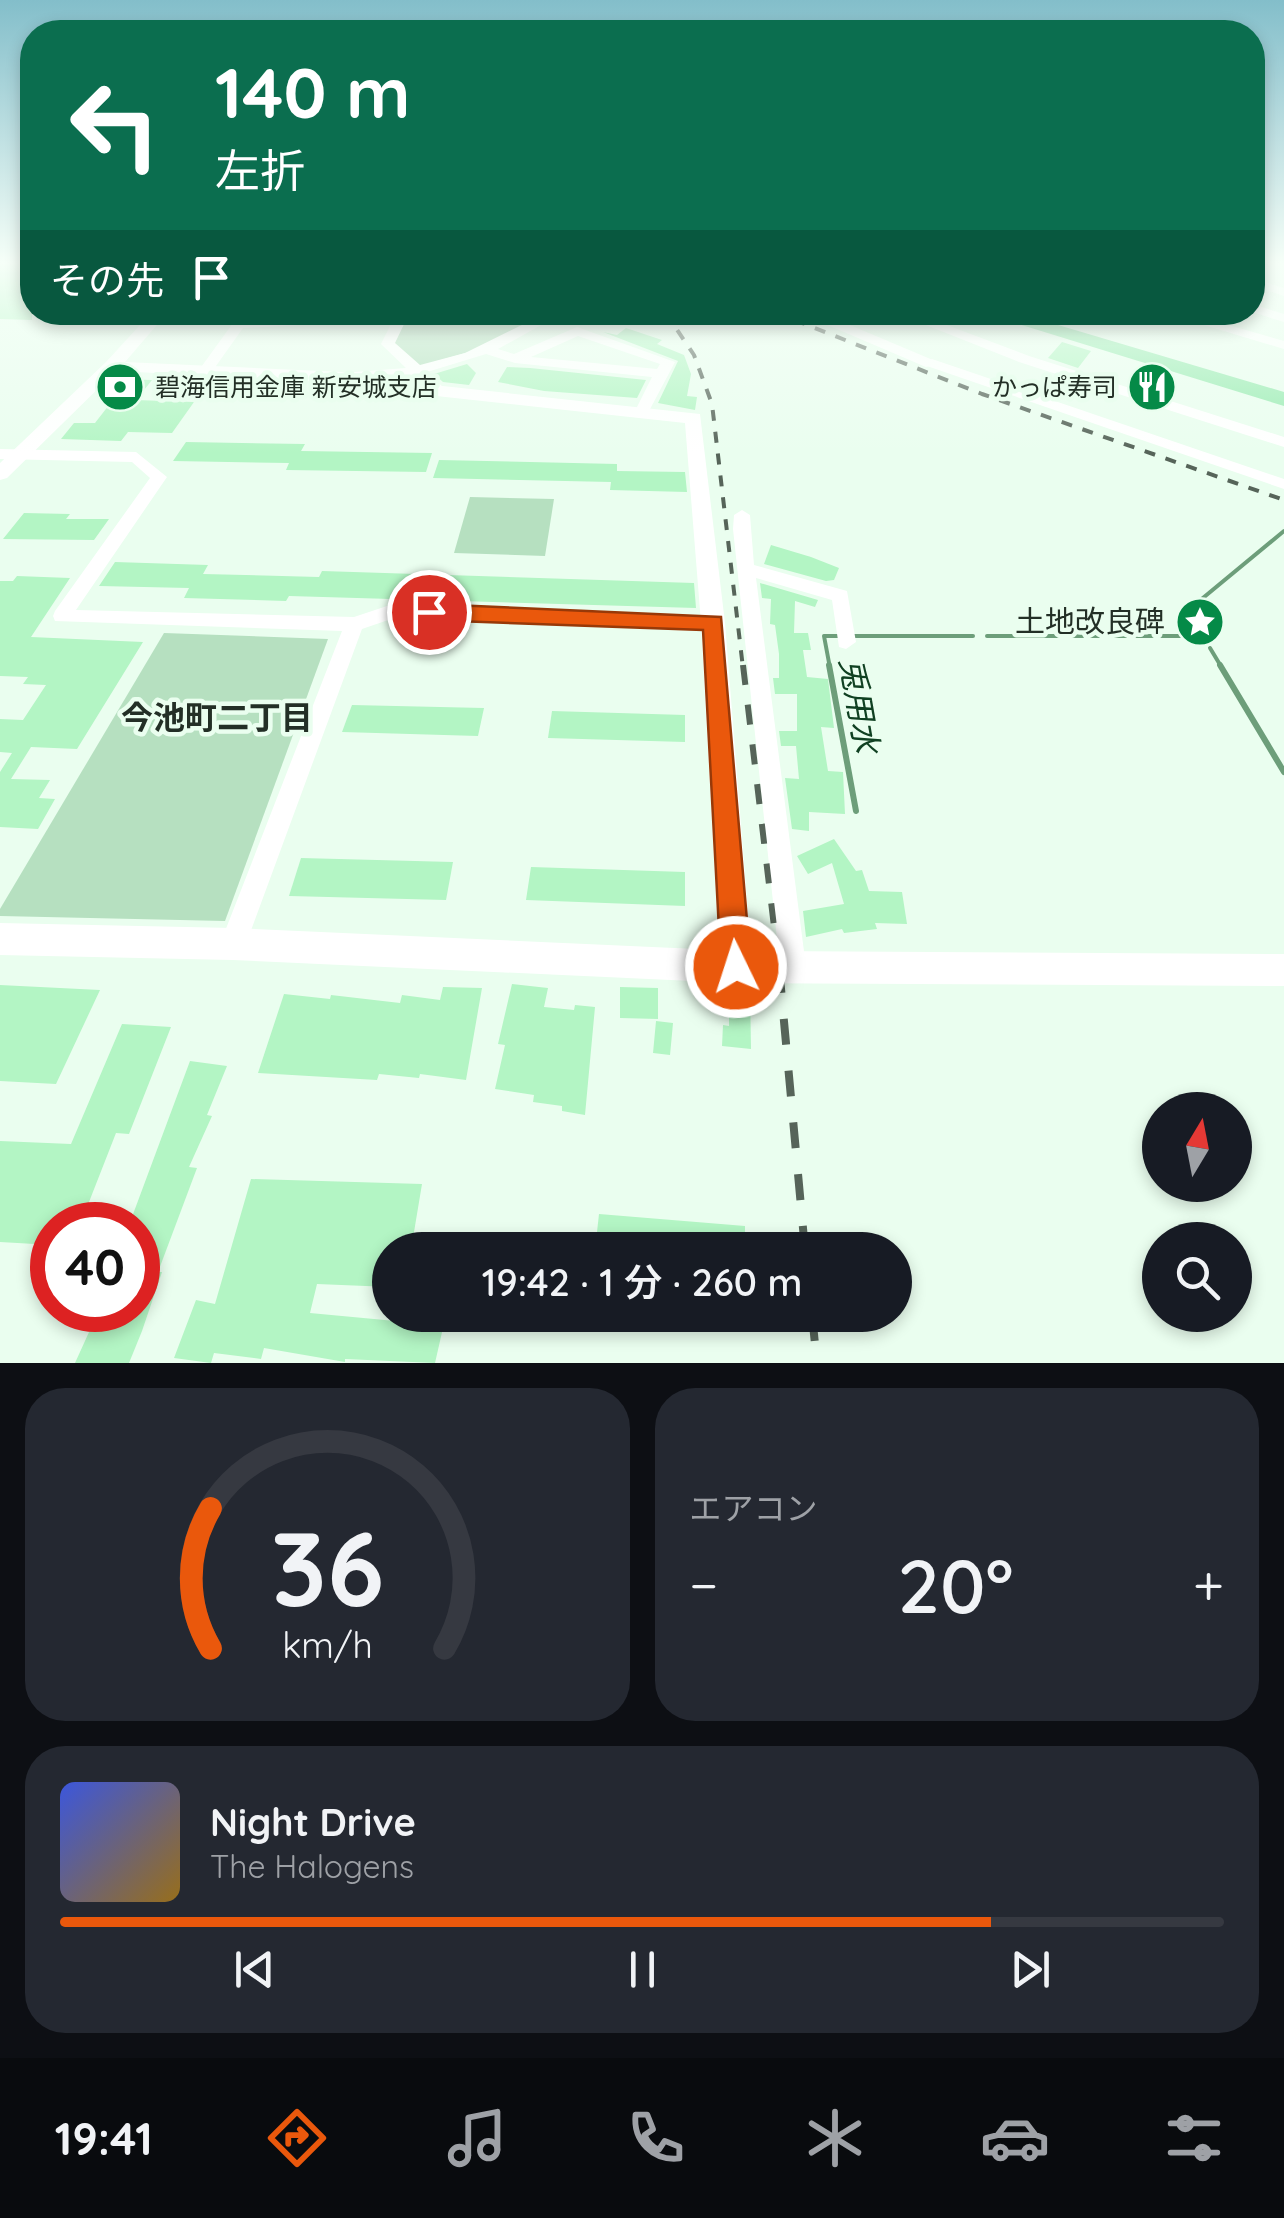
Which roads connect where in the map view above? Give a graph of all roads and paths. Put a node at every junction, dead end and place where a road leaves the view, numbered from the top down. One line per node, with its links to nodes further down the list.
1 (149, 326): 14 (street)
2 (238, 326): 15 (street)
3 (397, 326): 16 (street)
4 (527, 326): 11 (street)
5 (838, 326): 13 (street)
6 (935, 326): 23 (street)
7 (1035, 326): 21 (highway)
8 (1069, 326): 19 (highway)
9 (1215, 326): 10 (street)
10 (1284, 345)
11 (488, 350): 12 (street); 16 (street)
12 (515, 359): 17 (street); 17 (street)
13 (932, 363): 27 (street)
14 (112, 366): 15 (street); 25 (street)
15 (206, 370): 18 (street)
16 (416, 370): 18 (street); 20 (street)
17 (661, 374): 22 (street)
18 (342, 377): 20 (street)
19 (1284, 388)
20 (439, 390): 22 (street)
21 (1284, 399)
22 (642, 410): 30 (street)
23 (1284, 442)
24 (0, 454): 25 (street)
25 (21, 454): 26 (street); 31 (street)
26 (0, 474)
27 (1284, 484)
28 (742, 515): 29 (street)
29 (746, 569): 32 (street); 36 (street)
30 (713, 623): 31 (street); 35 (street)
31 (354, 624): 34 (street)
32 (846, 642)
33 (0, 938): 34 (street)
34 (234, 944): 35 (street)
35 (736, 967): 36 (street)
36 (793, 967): 37 (street)
37 (1284, 970)

